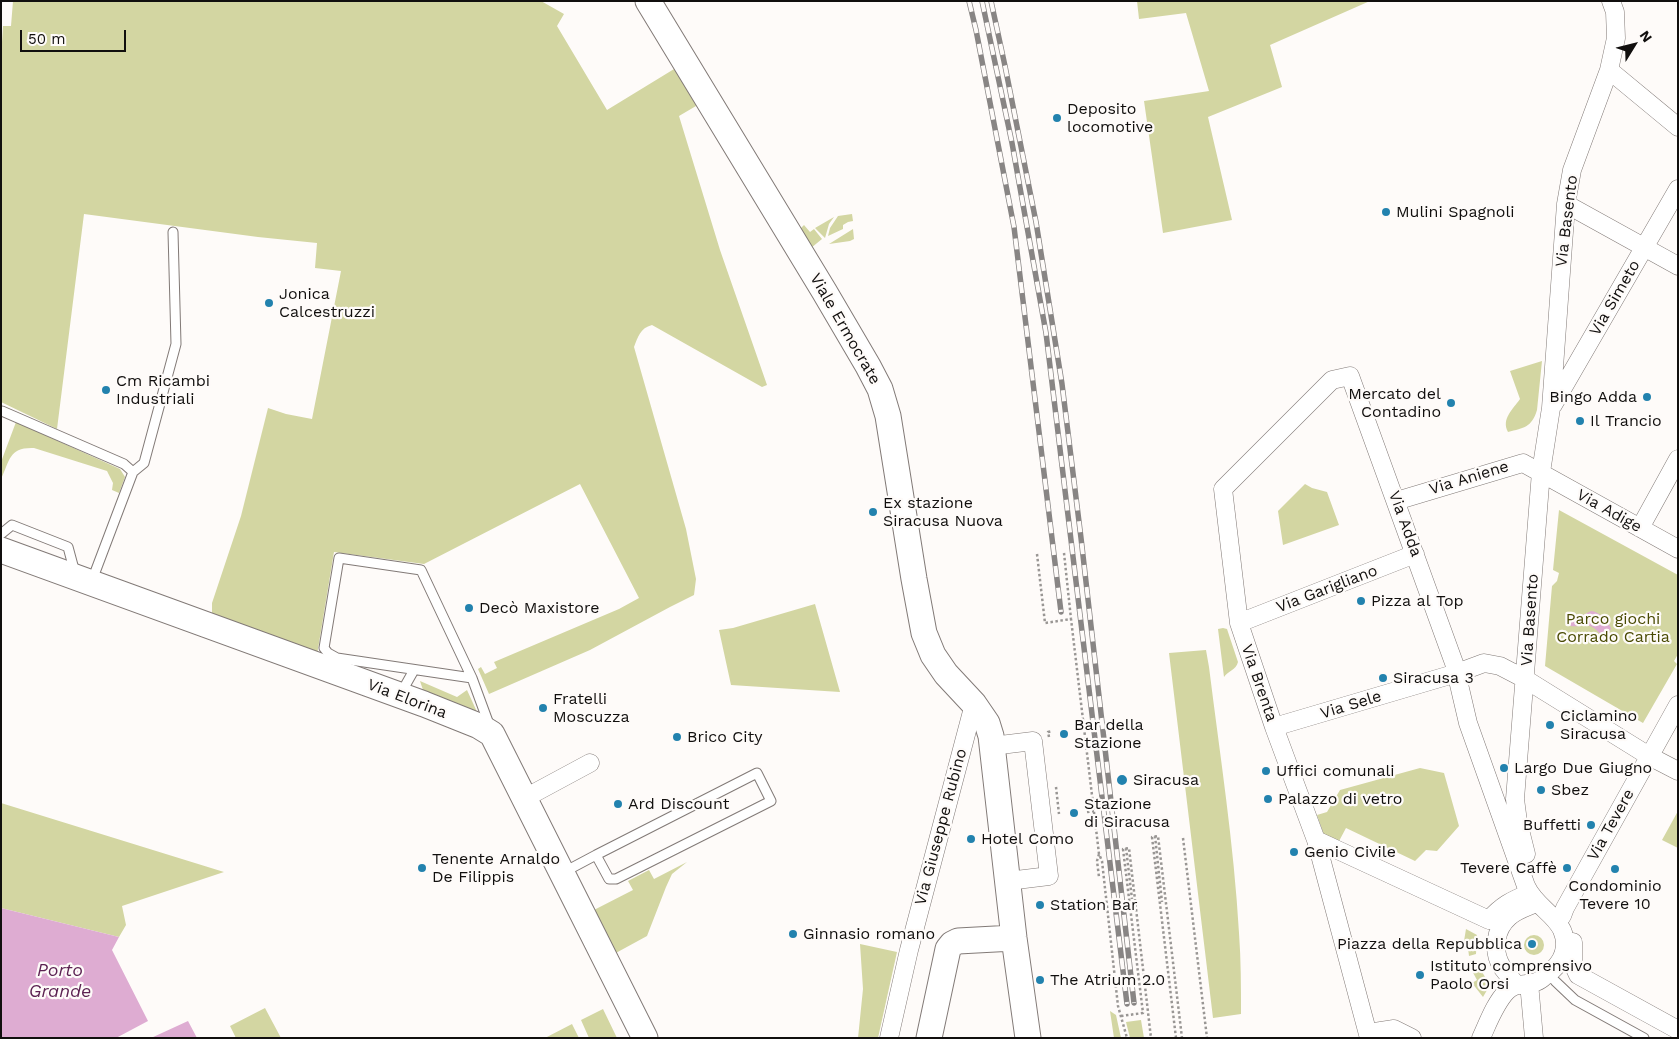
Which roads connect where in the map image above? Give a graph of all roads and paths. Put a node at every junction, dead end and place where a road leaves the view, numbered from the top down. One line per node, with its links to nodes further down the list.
1 (648, 1): 34 (main road, Viale Ermocrate)
2 (1611, 1): 3 (street, Via Basento)
3 (1609, 70): 4 (street); 6 (street, Via Basento)
4 (1678, 126)
5 (1678, 188): 8 (street, Via Simeto)
6 (1566, 204): 8 (street); 11 (street, Via Basento)
7 (173, 232): 16 (lane)
8 (1644, 248): 9 (street); 11 (street, Via Simeto)
9 (1678, 266)
10 (1350, 376): 18 (street, Via Adda); 28 (street, Via Brenta)
11 (1551, 408): 13 (street, Via Basento)
12 (2, 410): 16 (lane)
13 (1545, 448): 15 (street); 17 (street, Via Basento)
14 (1678, 459): 19 (street)
15 (1523, 462): 17 (street, Via Aniene); 18 (street, Via Aniene)
16 (133, 472): 26 (lane)
17 (1541, 472): 19 (street, Via Adige); 32 (street, Via Basento)
18 (1396, 500): 25 (street, Via Adda)
19 (1640, 528): 21 (street, Via Adige)
20 (1, 534): 26 (lane)
21 (1678, 549)
22 (1, 550): 26 (main road, Via Elorina)
23 (1064, 553): 27 (path)
24 (1037, 554): 27 (path)
25 (1415, 554): 28 (street, Via Garigliano); 30 (street, Via Adda)
26 (84, 580): 33 (main road, Via Elorina)
27 (1071, 619): 36 (path)
28 (1239, 623): 38 (street, Via Brenta)
29 (414, 670): 31 (lane); 31 (lane); 33 (lane)
30 (1457, 673): 32 (street, Via Sele); 38 (street, Via Sele); 46 (street, Via Adda)
31 (472, 678): 39 (lane)
32 (1525, 679): 42 (street, Via Sele); 47 (street, Via Basento)
33 (400, 695): 39 (main road, Via Elorina)
34 (974, 704): 40 (street, Via Giuseppe Rubino); 41 (main road, Viale Ermocrate)
35 (1678, 705): 42 (street, Via Tevere)
36 (1084, 727): 37 (path); 48 (path)
37 (1077, 728)
38 (1274, 728): 52 (street, Via Brenta)
39 (492, 734): 45 (main road)
40 (965, 736): 41 (street); 71 (street, Via Giuseppe Rubino)
41 (992, 741): 58 (main road, Viale Ermocrate); 58 (street)
42 (1649, 756): 44 (street, Via Sele); 62 (street, Via Tevere)
43 (590, 763): 45 (street)
44 (1678, 772)
45 (526, 798): 56 (main road)
46 (1498, 807): 47 (street); 59 (street, Via Adda)
47 (1516, 807): 62 (street, Via Basento)
48 (1094, 811): 49 (path); 54 (path)
49 (1087, 812)
50 (1155, 836): 61 (path)
51 (1183, 838): 78 (path)
52 (1316, 840): 59 (street); 69 (street, Via Brenta)
53 (1126, 848): 60 (path)
54 (1099, 854): 57 (path); 67 (path)
55 (596, 855): 55 (lane); 56 (lane)
56 (562, 873): 70 (main road)
57 (1099, 877)
58 (1008, 881): 63 (main road, Viale Ermocrate)
59 (1533, 898): 66 (street); 66 (street)
60 (1132, 899): 67 (path); 75 (path)
61 (1162, 902): 76 (path); 77 (path)
62 (1562, 916): 64 (street, Via Basento)
63 (1014, 938): 72 (main road); 73 (main road, Viale Ermocrate)
64 (1584, 978): 65 (street); 68 (street)
65 (1555, 981): 66 (street); 82 (lane)
66 (1527, 984): 80 (street); 81 (street)
67 (1121, 1016): 74 (path)
68 (1678, 1030)
69 (1368, 1036): 79 (street)
70 (645, 1038)
71 (889, 1038)
72 (930, 1038)
73 (1028, 1038)
74 (1127, 1038)
75 (1151, 1038)
76 (1176, 1038)
77 (1182, 1038)
78 (1207, 1038)
79 (1412, 1038)
80 (1481, 1038)
81 (1534, 1038)
82 (1644, 1038)

